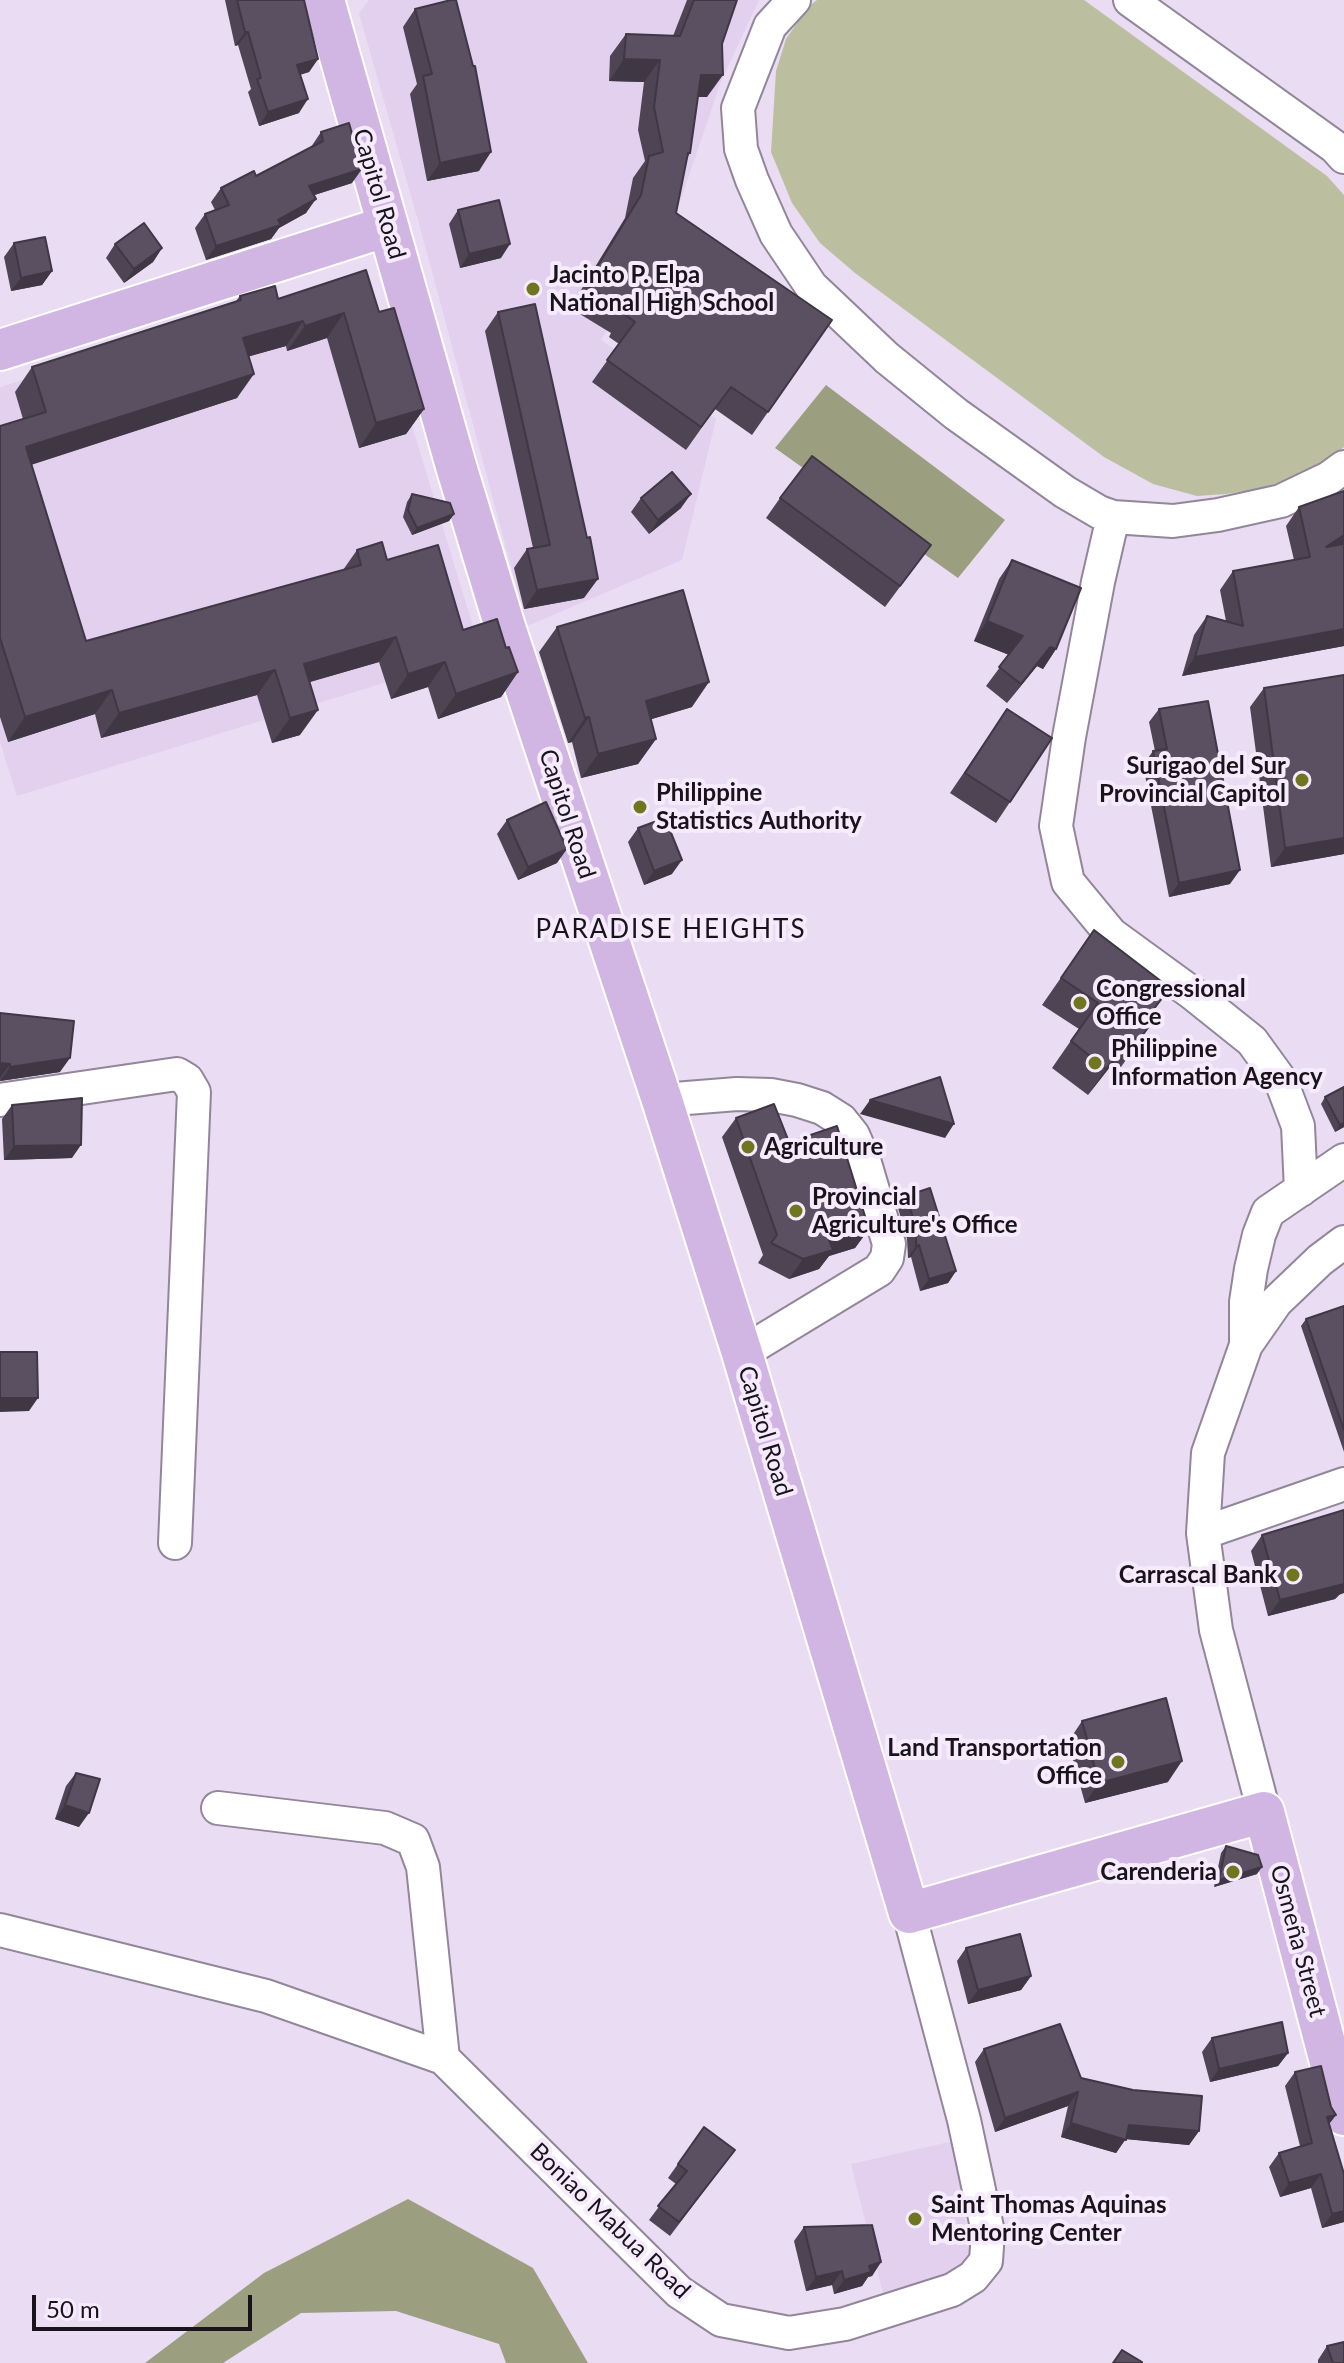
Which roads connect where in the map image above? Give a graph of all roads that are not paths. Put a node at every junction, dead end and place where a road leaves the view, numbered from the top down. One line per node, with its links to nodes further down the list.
1 (324, 0): 5 (main road, Capitol Road)
2 (794, 0): 8 (street)
3 (1130, 0): 4 (street)
4 (1344, 157)
5 (388, 226): 6 (main road); 10 (main road, Capitol Road)
6 (0, 350)
7 (1344, 467): 8 (street)
8 (1113, 517): 12 (street)
9 (0, 1100): 18 (street)
10 (662, 1100): 15 (main road, Capitol Road); 15 (street)
11 (1344, 1160): 12 (street)
12 (1301, 1190): 14 (street)
13 (1344, 1242): 14 (street)
14 (1246, 1345): 17 (street)
15 (742, 1353): 21 (main road, Capitol Road)
16 (1344, 1484): 17 (street)
17 (1203, 1533): 20 (street)
18 (175, 1543)
19 (218, 1808): 23 (street)
20 (1264, 1812): 21 (main road); 24 (main road, Osmeña Street)
21 (909, 1913): 23 (street, Boniao Mabua Road)
22 (0, 1930): 23 (street, Boniao Mabua Road)
23 (443, 2058)
24 (1344, 2115)

